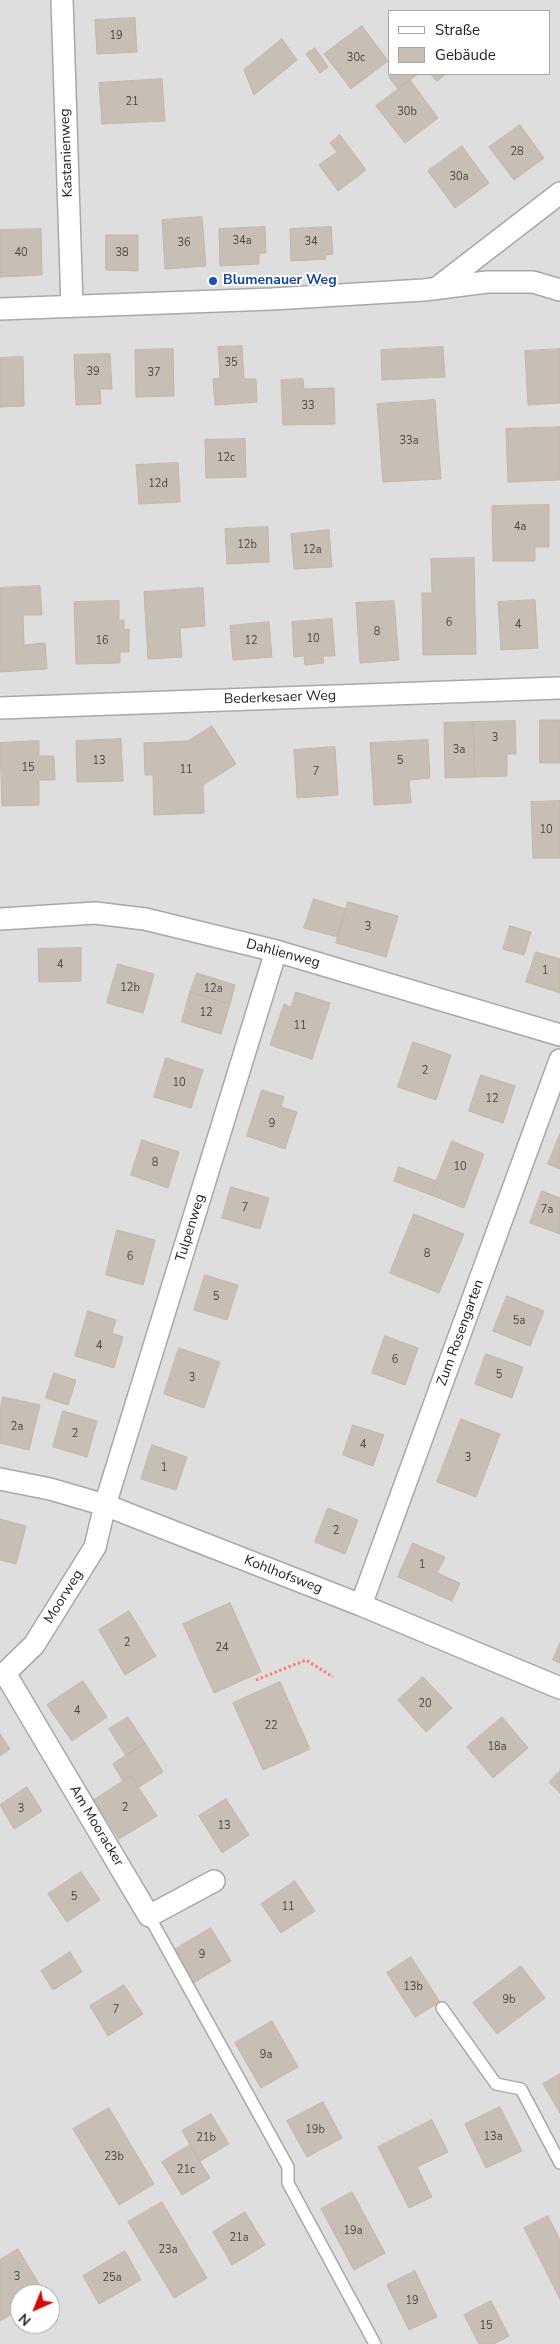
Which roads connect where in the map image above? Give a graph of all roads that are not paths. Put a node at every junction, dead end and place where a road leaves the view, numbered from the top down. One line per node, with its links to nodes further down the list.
1 (62, 0): 5 (street, Kastanienweg)
2 (560, 193): 3 (street)
3 (436, 289): 4 (street); 5 (street)
4 (560, 290)
5 (72, 306): 6 (street)
6 (0, 309)
7 (560, 688): 8 (street, Bederkesaer Weg)
8 (0, 708)
9 (0, 919): 10 (street, Dahlienweg)
10 (276, 951): 11 (street, Dahlienweg); 14 (street, Tulpenweg)
11 (560, 1035)
12 (560, 1060): 15 (street, Zum Rosengarten)
13 (0, 1479): 14 (street, Kohlhofsweg)
14 (105, 1505): 15 (street, Kohlhofsweg); 16 (street, Moorweg)
15 (361, 1606): 17 (street, Kohlhofsweg)
16 (3, 1674): 19 (street, Am Mooracker)
17 (560, 1688)
18 (214, 1881): 19 (street)
19 (149, 1916): 22 (lane)
20 (442, 2008): 21 (lane)
21 (560, 2163)
22 (375, 2344)

